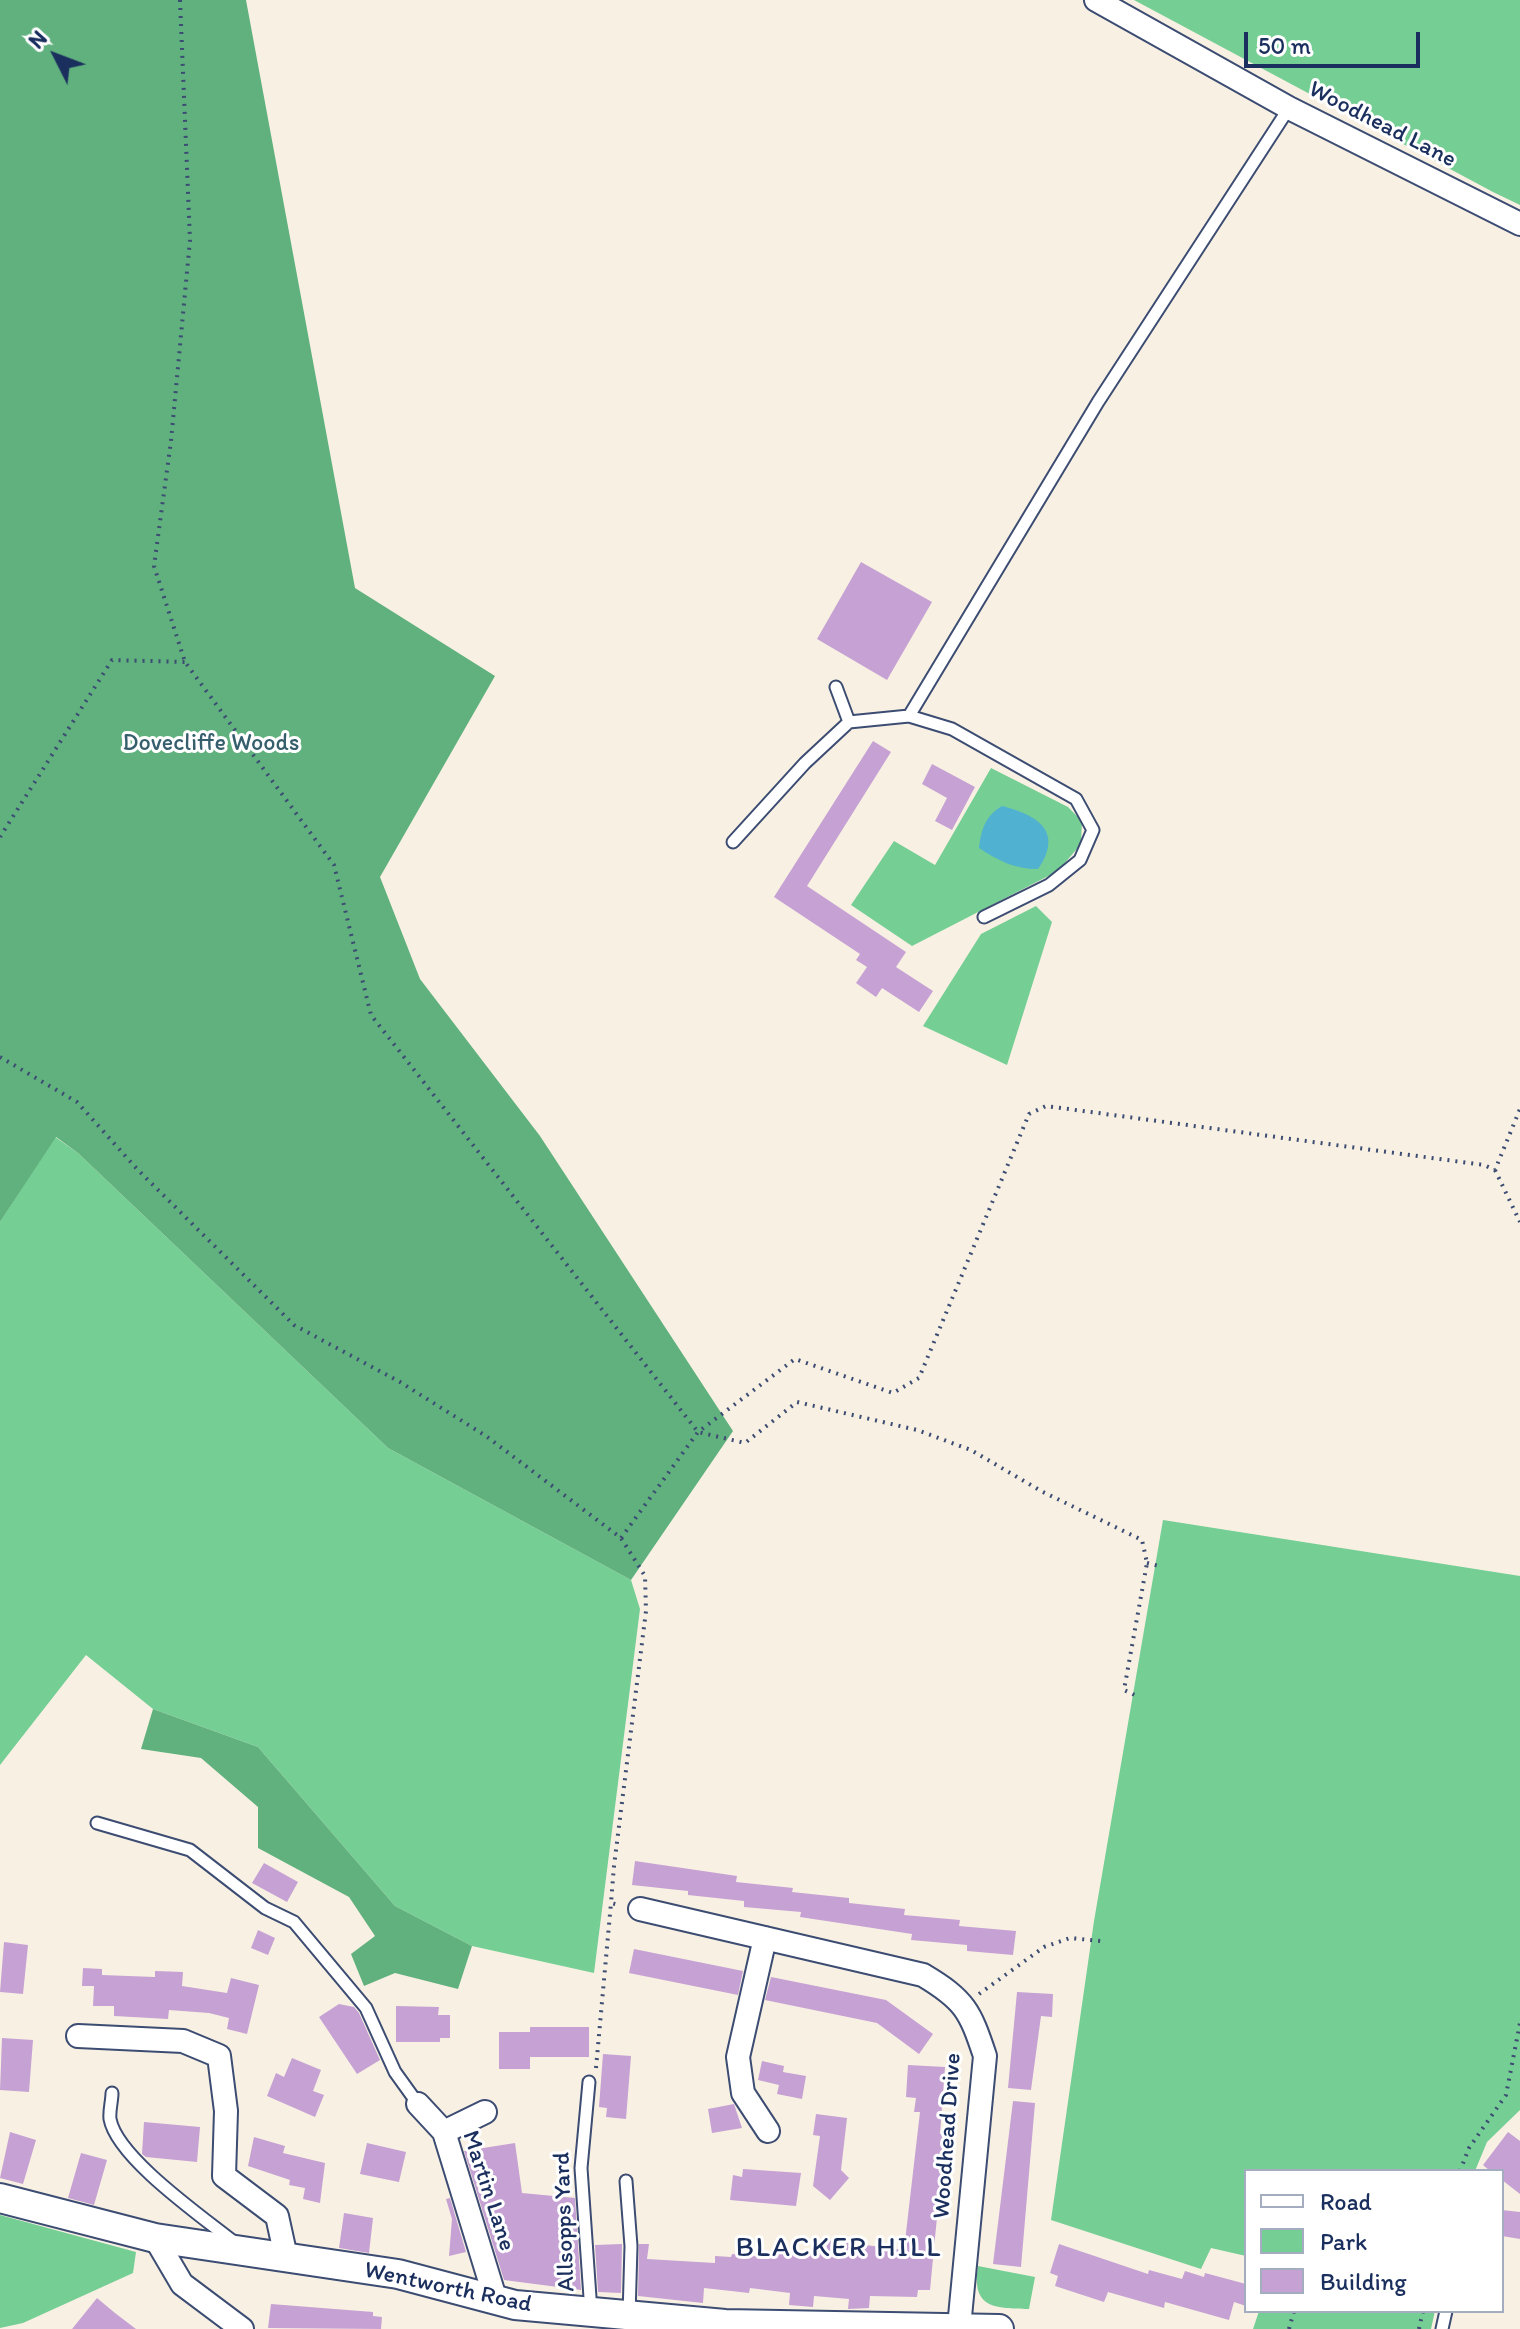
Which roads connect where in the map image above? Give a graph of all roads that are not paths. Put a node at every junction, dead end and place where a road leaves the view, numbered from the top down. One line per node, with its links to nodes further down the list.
1 (1096, 0): 2 (street, Woodhead Lane)
2 (1289, 108): 3 (street, Woodhead Lane); 5 (lane)
3 (1520, 224)
4 (836, 687): 6 (lane)
5 (909, 716): 6 (lane); 8 (lane)
6 (849, 722): 7 (lane)
7 (733, 842)
8 (984, 917)
9 (97, 1823): 15 (lane)
10 (640, 1909): 11 (street, Woodhead Drive)
11 (765, 1938): 17 (street); 27 (street, Woodhead Drive)
12 (78, 2036): 23 (street)
13 (589, 2082): 25 (lane, Allsopps Yard)
14 (112, 2093): 22 (lane)
15 (418, 2104): 18 (street, Martin Lane)
16 (485, 2112): 18 (street)
17 (768, 2131)
18 (444, 2132): 24 (street, Martin Lane)
19 (626, 2181): 26 (lane)
20 (0, 2198): 21 (street, Wentworth Road)
21 (155, 2238): 22 (street, Wentworth Road); 28 (street)
22 (242, 2249): 23 (street, Wentworth Road)
23 (286, 2257): 24 (street, Wentworth Road)
24 (496, 2301): 25 (street, Wentworth Road)
25 (591, 2313): 26 (street, Wentworth Road)
26 (629, 2316): 27 (street, Wentworth Road)
27 (959, 2327): 29 (street, Wentworth Road)
28 (242, 2329)
29 (999, 2329)

